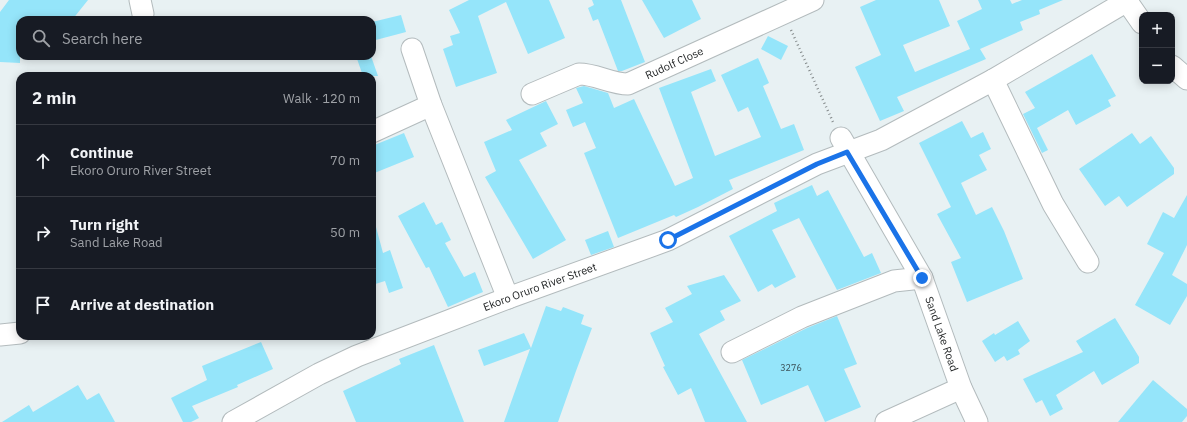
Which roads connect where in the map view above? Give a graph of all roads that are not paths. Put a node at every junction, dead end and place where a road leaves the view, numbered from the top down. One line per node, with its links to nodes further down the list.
1 (813, 0): 8 (street, Rudolf Close)
2 (1126, 0): 3 (street); 7 (street, Ekoro Oruro River Street)
3 (1139, 20)
4 (412, 49): 9 (street)
5 (1175, 69): 6 (street)
6 (1187, 79)
7 (993, 80): 11 (street, Ekoro Oruro River Street); 12 (street)
8 (532, 94)
9 (431, 106): 10 (street); 14 (street)
10 (376, 130)
11 (844, 146): 13 (street, Sand Lake Road); 14 (street, Ekoro Oruro River Street)
12 (1088, 262)
13 (922, 278): 17 (street); 18 (street, Sand Lake Road)
14 (508, 298): 19 (street, Ekoro Oruro River Street)
15 (16, 333): 16 (street)
16 (0, 335)
17 (732, 352)
18 (961, 388): 20 (street); 21 (street, Sand Lake Road)
19 (233, 422)
20 (886, 422)
21 (977, 422)

